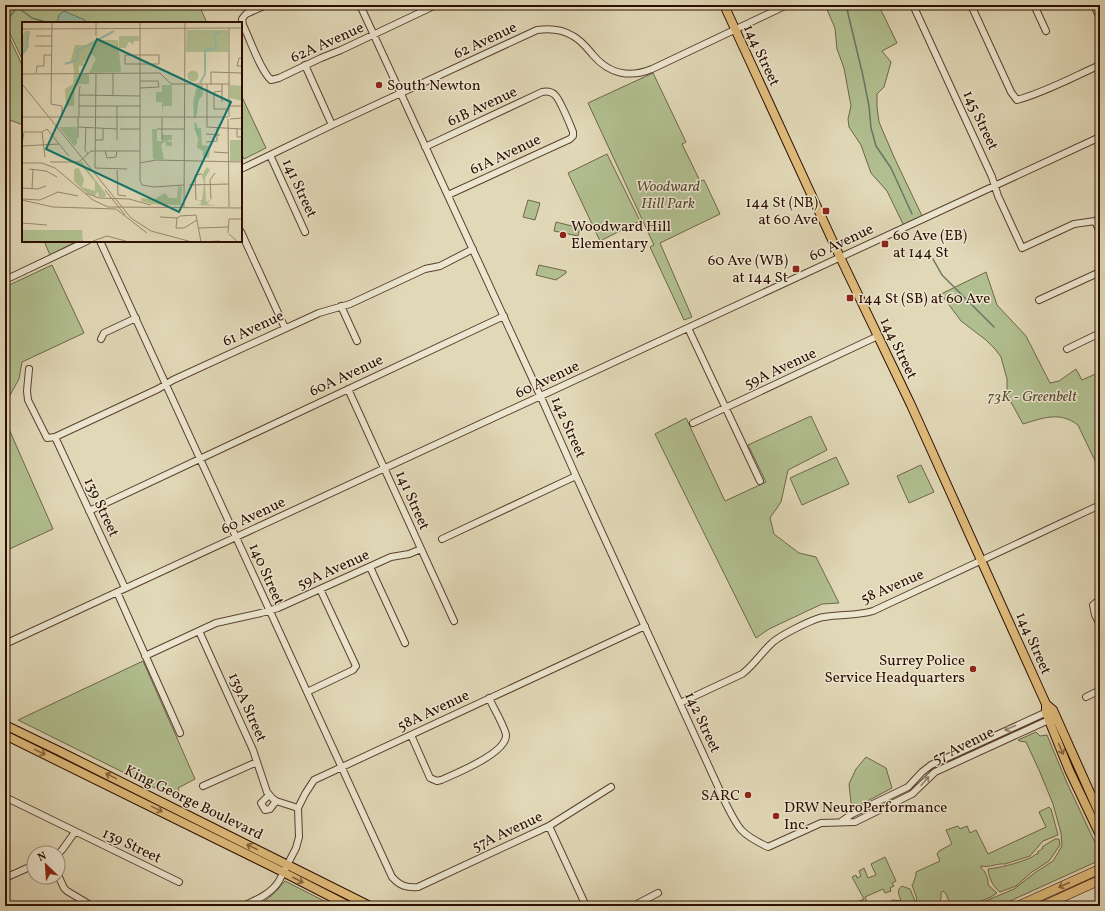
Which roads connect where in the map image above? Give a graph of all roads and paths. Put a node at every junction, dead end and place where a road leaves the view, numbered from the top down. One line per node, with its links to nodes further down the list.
1 (266, 5): 14 (street, 62A Avenue)
2 (360, 5): 13 (street, 142 Street)
3 (436, 5): 13 (street, 62A Avenue)
4 (724, 5): 11 (main road, 144 Street)
5 (787, 5): 11 (street)
6 (913, 5): 23 (street, 145 Street)
7 (971, 5): 15 (street)
8 (1034, 5): 12 (street)
9 (1094, 5): 10 (street)
10 (1100, 18)
11 (735, 29): 17 (street, 62 Avenue); 32 (main road, 144 Street)
12 (1046, 31)
13 (374, 34): 14 (street, 62A Avenue); 17 (street, 142 Street)
14 (305, 65): 18 (street)
15 (1100, 65)
16 (550, 92): 20 (street, 61B Avenue); 24 (street, 61A Avenue)
17 (400, 94): 18 (street, 62 Avenue); 20 (street, 142 Street)
18 (332, 126): 21 (street, 62 Avenue)
19 (1100, 137): 23 (street, 60 Avenue)
20 (425, 147): 24 (street, 142 Street)
21 (270, 155): 22 (street, 62 Avenue); 26 (street, 141 Street)
22 (242, 169)
23 (994, 186): 25 (street, 145 Street); 32 (street, 60 Avenue)
24 (448, 195): 31 (street, 142 Street)
25 (1098, 219): 27 (street)
26 (305, 232)
27 (1100, 232)
28 (242, 234): 39 (street)
29 (86, 242): 34 (street)
30 (100, 242): 38 (street, 140 Street)
31 (473, 249): 36 (street, 61 Avenue); 37 (street, 142 Street)
32 (840, 257): 40 (street, 60 Avenue); 42 (main road, 144 Street)
33 (1100, 272): 35 (street)
34 (5, 280)
35 (1039, 300)
36 (341, 306): 39 (street, 61 Avenue); 44 (street)
37 (504, 316): 48 (street, 60A Avenue); 49 (street, 142 Street)
38 (136, 318): 43 (street); 47 (street, 140 Street)
39 (285, 328): 47 (street, 61 Avenue)
40 (688, 328): 49 (street, 60 Avenue); 50 (street)
41 (1100, 333): 45 (street)
42 (878, 336): 50 (street, 59A Avenue); 62 (main road, 144 Street)
43 (101, 339)
44 (357, 341)
45 (1066, 349)
46 (29, 369): 52 (street, 61 Avenue)
47 (165, 385): 52 (street, 61 Avenue); 53 (street, 140 Street)
48 (348, 389): 53 (street, 60A Avenue); 54 (street, 141 Street)
49 (541, 396): 54 (street, 60 Avenue); 55 (street, 142 Street)
50 (726, 408): 51 (street, 59A Avenue); 56 (street)
51 (694, 423)
52 (55, 437): 58 (street, 139 Street)
53 (200, 458): 58 (street, 60A Avenue); 59 (street, 140 Street)
54 (384, 468): 59 (street, 60 Avenue); 61 (street, 141 Street)
55 (576, 476): 60 (street); 71 (street, 142 Street)
56 (760, 481)
57 (1100, 505): 62 (street, 58 Avenue)
58 (89, 511): 64 (street, 139 Street)
59 (236, 537): 64 (street, 60 Avenue); 68 (street, 140 Street)
60 (442, 539)
61 (421, 549): 63 (street, 59A Avenue); 69 (street, 141 Street)
62 (981, 561): 80 (street, 58 Avenue); 81 (main road, 144 Street)
63 (370, 567): 65 (street, 59A Avenue); 74 (street)
64 (125, 588): 66 (street, 60 Avenue)
65 (320, 589): 68 (street, 59A Avenue); 77 (street)
66 (117, 592): 73 (street, 60 Avenue); 75 (street)
67 (1100, 599): 70 (street)
68 (269, 611): 72 (street, 59A Avenue); 77 (street, 140 Street)
69 (454, 621)
70 (1100, 625)
71 (644, 626): 79 (street, 58A Avenue); 80 (street, 142 Street)
72 (199, 631): 75 (street, 59A Avenue); 86 (street, 139A Street)
73 (6, 642)
74 (405, 644)
75 (145, 656): 83 (street)
76 (1100, 690): 78 (street)
77 (307, 692): 87 (street, 140 Street)
78 (1086, 697)
79 (489, 698): 85 (street, 58A Avenue); 85 (street)
80 (680, 703): 99 (street, 142 Street)
81 (1050, 713): 94 (main road, 144 Street); 97 (main road, 144 Street, one-way to 97); 99 (street, 57 Avenue)
82 (5, 725): 100 (main road, King George Boulevard, one-way to 82)
83 (180, 733)
84 (5, 735): 100 (main road, King George Boulevard, one-way to 100)
85 (410, 735): 87 (street, 58A Avenue)
86 (257, 762): 88 (street); 90 (street, 139A Street)
87 (341, 768): 93 (street, 58A Avenue); 107 (street, 140 Street)
88 (203, 786)
89 (611, 787): 95 (street, 57A Avenue)
90 (269, 795): 92 (street, 139A Street); 92 (street)
91 (5, 797): 96 (street, 139 Street)
92 (276, 801): 93 (street, 139A Street)
93 (298, 808): 100 (street, 58A Avenue)
94 (1100, 814)
95 (550, 826): 107 (street, 57A Avenue); 109 (street)
96 (75, 832): 98 (street); 105 (street, 139 Street)
97 (1100, 835)
98 (66, 845)
99 (768, 847)
100 (285, 868): 111 (street); 112 (main road, King George Boulevard, one-way to 112); 113 (main road, King George Boulevard)
101 (26, 869): 103 (street)
102 (1100, 869): 115 (highway, one-way to 115)
103 (5, 878)
104 (1100, 880): 116 (highway)
105 (179, 882)
106 (63, 885): 110 (street)
107 (410, 888)
108 (658, 893): 114 (street)
109 (583, 905)
110 (92, 906)
111 (243, 906)
112 (349, 906)
113 (370, 906)
114 (633, 906)
115 (1018, 906)
116 (1043, 906)

